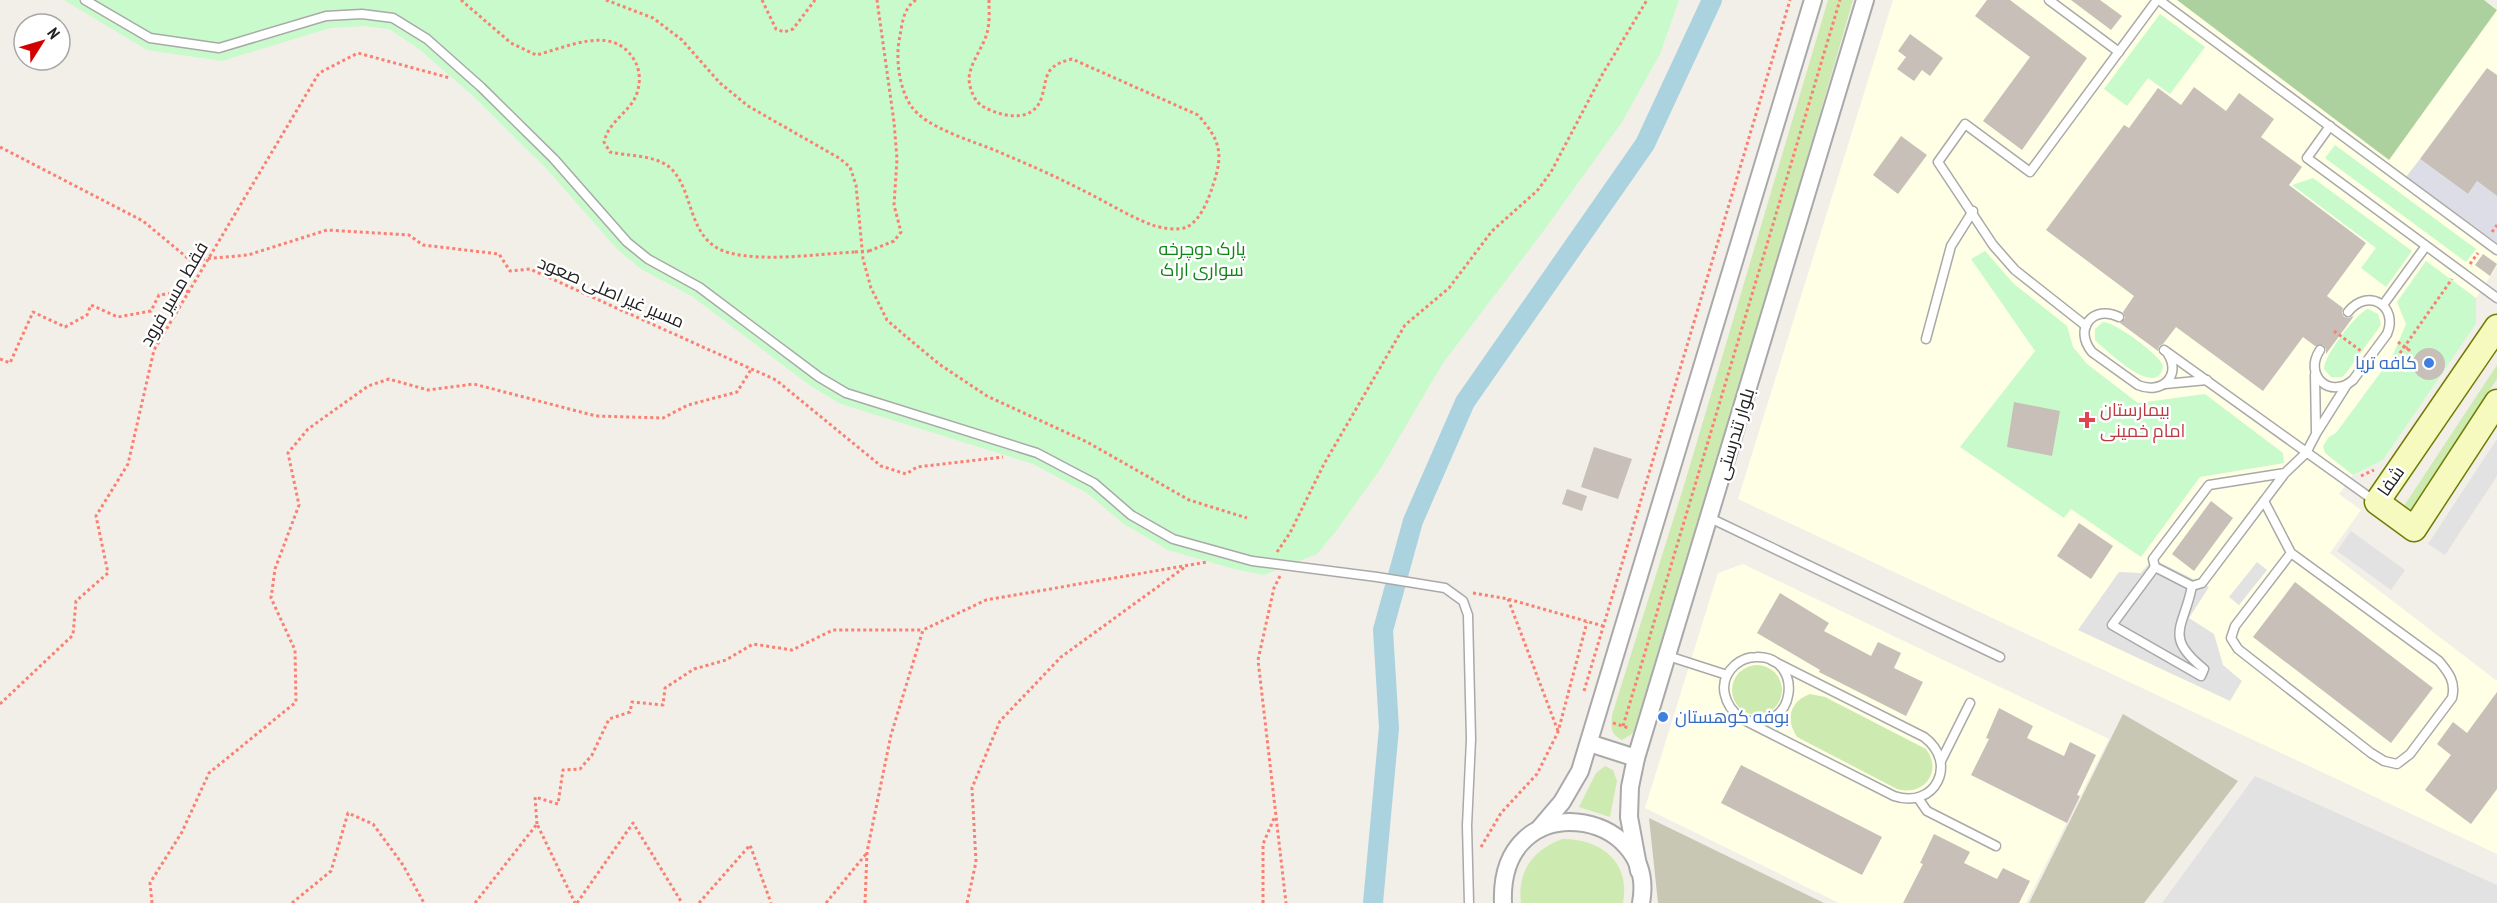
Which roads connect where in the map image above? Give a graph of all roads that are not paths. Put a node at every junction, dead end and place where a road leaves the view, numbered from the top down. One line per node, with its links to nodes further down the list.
1 (85, 0): 47 (lane)
2 (1813, 0): 39 (street)
3 (1865, 0): 29 (street, بلوار تندرستی)
4 (2049, 0): 6 (lane)
5 (2158, 0): 6 (lane); 7 (lane)
6 (2119, 52): 8 (lane)
7 (2330, 126): 9 (lane); 10 (lane)
8 (1972, 211): 15 (lane); 17 (lane)
9 (2426, 246): 11 (lane); 12 (lane)
10 (2497, 250)
11 (2497, 298)
12 (2382, 306): 13 (lane); 22 (lane)
13 (2348, 312)
14 (2119, 317): 15 (lane)
15 (2086, 326): 21 (lane)
16 (2497, 327): 28 (street, شفا)
17 (1926, 339)
18 (2320, 350): 19 (lane)
19 (2315, 372): 22 (lane); 24 (lane)
20 (2207, 380): 21 (lane); 21 (lane); 25 (lane)
21 (2165, 384)
22 (2346, 386): 24 (lane)
23 (2497, 402): 28 (street, شفا)
24 (2316, 432): 25 (lane)
25 (2306, 453): 26 (lane); 28 (lane)
26 (2285, 473): 27 (lane); 31 (lane)
27 (2264, 501): 30 (lane); 32 (lane)
28 (2377, 502)
29 (1710, 518): 33 (street, بلوار تندرستی); 34 (lane)
30 (2291, 553): 30 (lane)
31 (2155, 567): 32 (lane); 32 (lane)
32 (2192, 586)
33 (1668, 656): 36 (lane); 40 (street, بلوار تندرستی)
34 (2000, 657)
35 (1771, 660): 36 (lane); 38 (lane); 41 (lane)
36 (1727, 675): 38 (lane)
37 (1970, 703): 41 (lane)
38 (1742, 719): 42 (lane)
39 (1589, 742): 40 (street); 43 (street)
40 (1636, 758): 45 (street, بلوار تندرستی)
41 (1941, 761): 42 (lane)
42 (1918, 798): 44 (lane)
43 (1539, 829): 45 (street); 48 (street)
44 (1996, 846)
45 (1640, 871): 46 (street, بلوار تندرستی)
46 (1643, 900)
47 (1469, 903)
48 (1503, 903)

